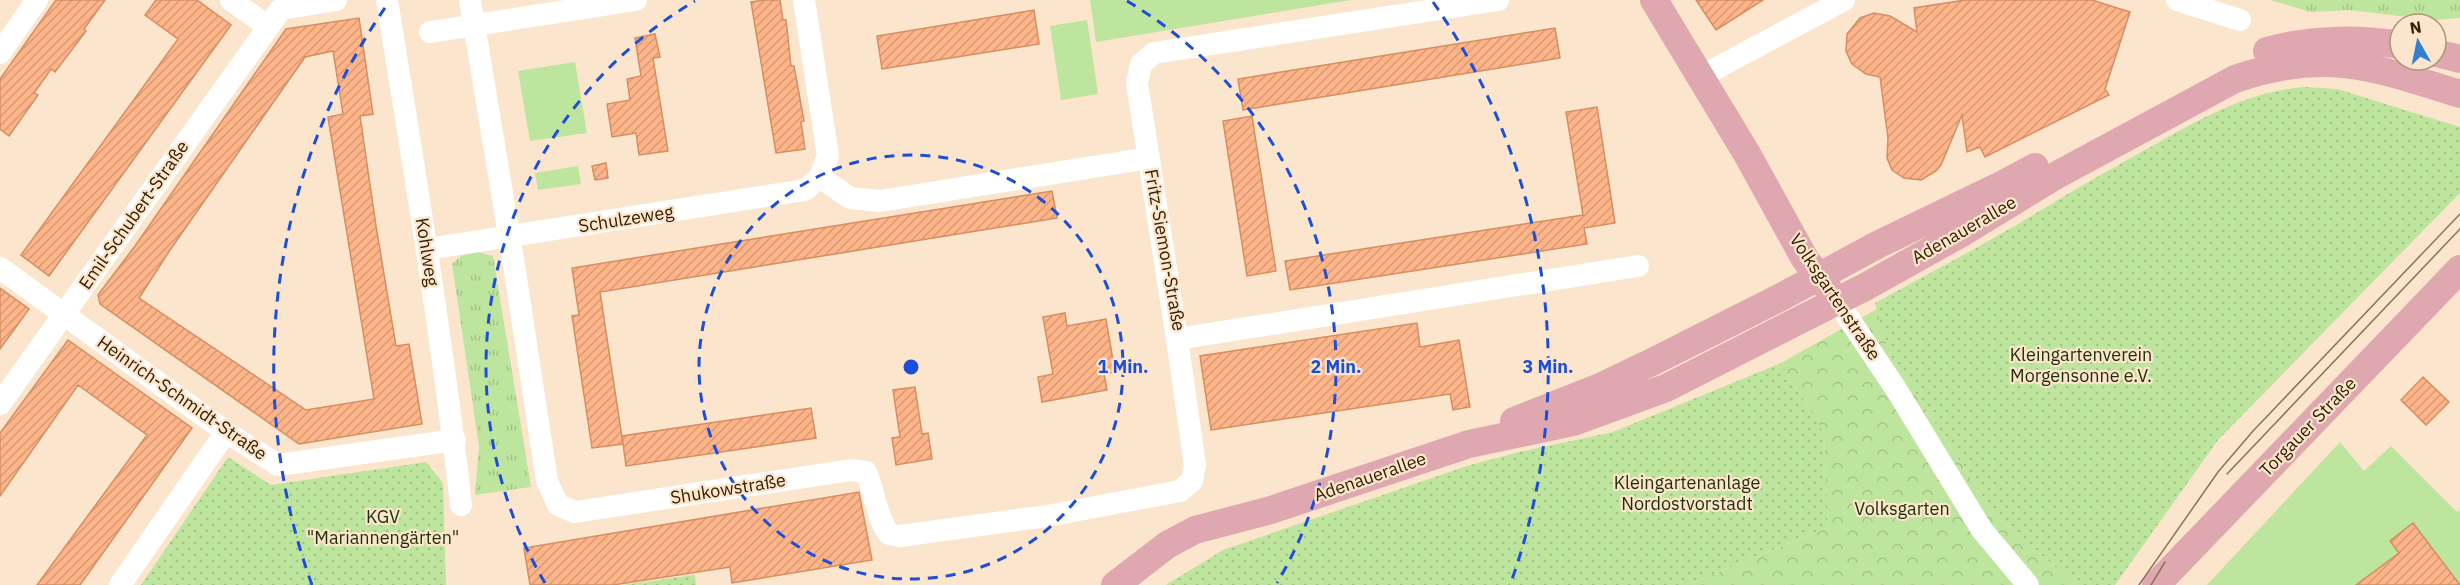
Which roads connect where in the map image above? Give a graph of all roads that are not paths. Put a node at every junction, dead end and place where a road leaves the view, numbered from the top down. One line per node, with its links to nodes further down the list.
1 (37, 0): 17 (street)
2 (231, 0): 13 (street)
3 (336, 0): 13 (street, Emil-Schubert-Straße)
4 (387, 0): 23 (street, Kohlweg)
5 (470, 0): 14 (street, Shukowstraße)
6 (636, 0): 14 (street)
7 (804, 0): 21 (street)
8 (1498, 0): 20 (street, Fritz-Siemon-Straße)
9 (1654, 0): 18 (main road, Volksgartenstraße)
10 (1844, 0): 18 (street)
11 (2177, 0): 12 (street)
12 (2240, 20)
13 (267, 26): 29 (street, Emil-Schubert-Straße)
14 (474, 26): 15 (street); 22 (street, Shukowstraße)
15 (430, 32)
16 (2388, 44): 27 (main road, Adenauerallee)
17 (0, 53)
18 (1700, 76): 27 (main road, Volksgartenstraße)
19 (2460, 94): 28 (main road, Adenauerallee)
20 (1149, 158): 21 (street); 30 (street, Fritz-Siemon-Straße)
21 (820, 177): 22 (street, Schulzeweg)
22 (509, 236): 23 (street, Schulzeweg); 30 (street, Shukowstraße)
23 (427, 249): 33 (street, Kohlweg)
24 (1638, 266): 30 (street, Fritz-Siemon-Straße)
25 (0, 268): 29 (street, Heinrich-Schmidt-Straße)
26 (2460, 269): 41 (main road, Torgauer Straße)
27 (1818, 276): 28 (main road, Volksgartenstraße); 34 (main road, Adenauerallee)
28 (1838, 301): 34 (main road, Adenauerallee); 40 (street, Volksgartenstraße)
29 (64, 314): 31 (street, Emil-Schubert-Straße); 32 (street, Heinrich-Schmidt-Straße)
30 (1177, 339)
31 (0, 404)
32 (226, 432): 33 (street, Heinrich-Schmidt-Straße); 37 (street)
33 (455, 440): 35 (street, Kohlweg)
34 (1469, 444): 36 (main road, Adenauerallee)
35 (461, 506)
36 (1271, 510): 38 (main road, Adenauerallee); 39 (main road, Adenauerallee)
37 (120, 585)
38 (1115, 585)
39 (1139, 585)
40 (2028, 585)
41 (2156, 585)

